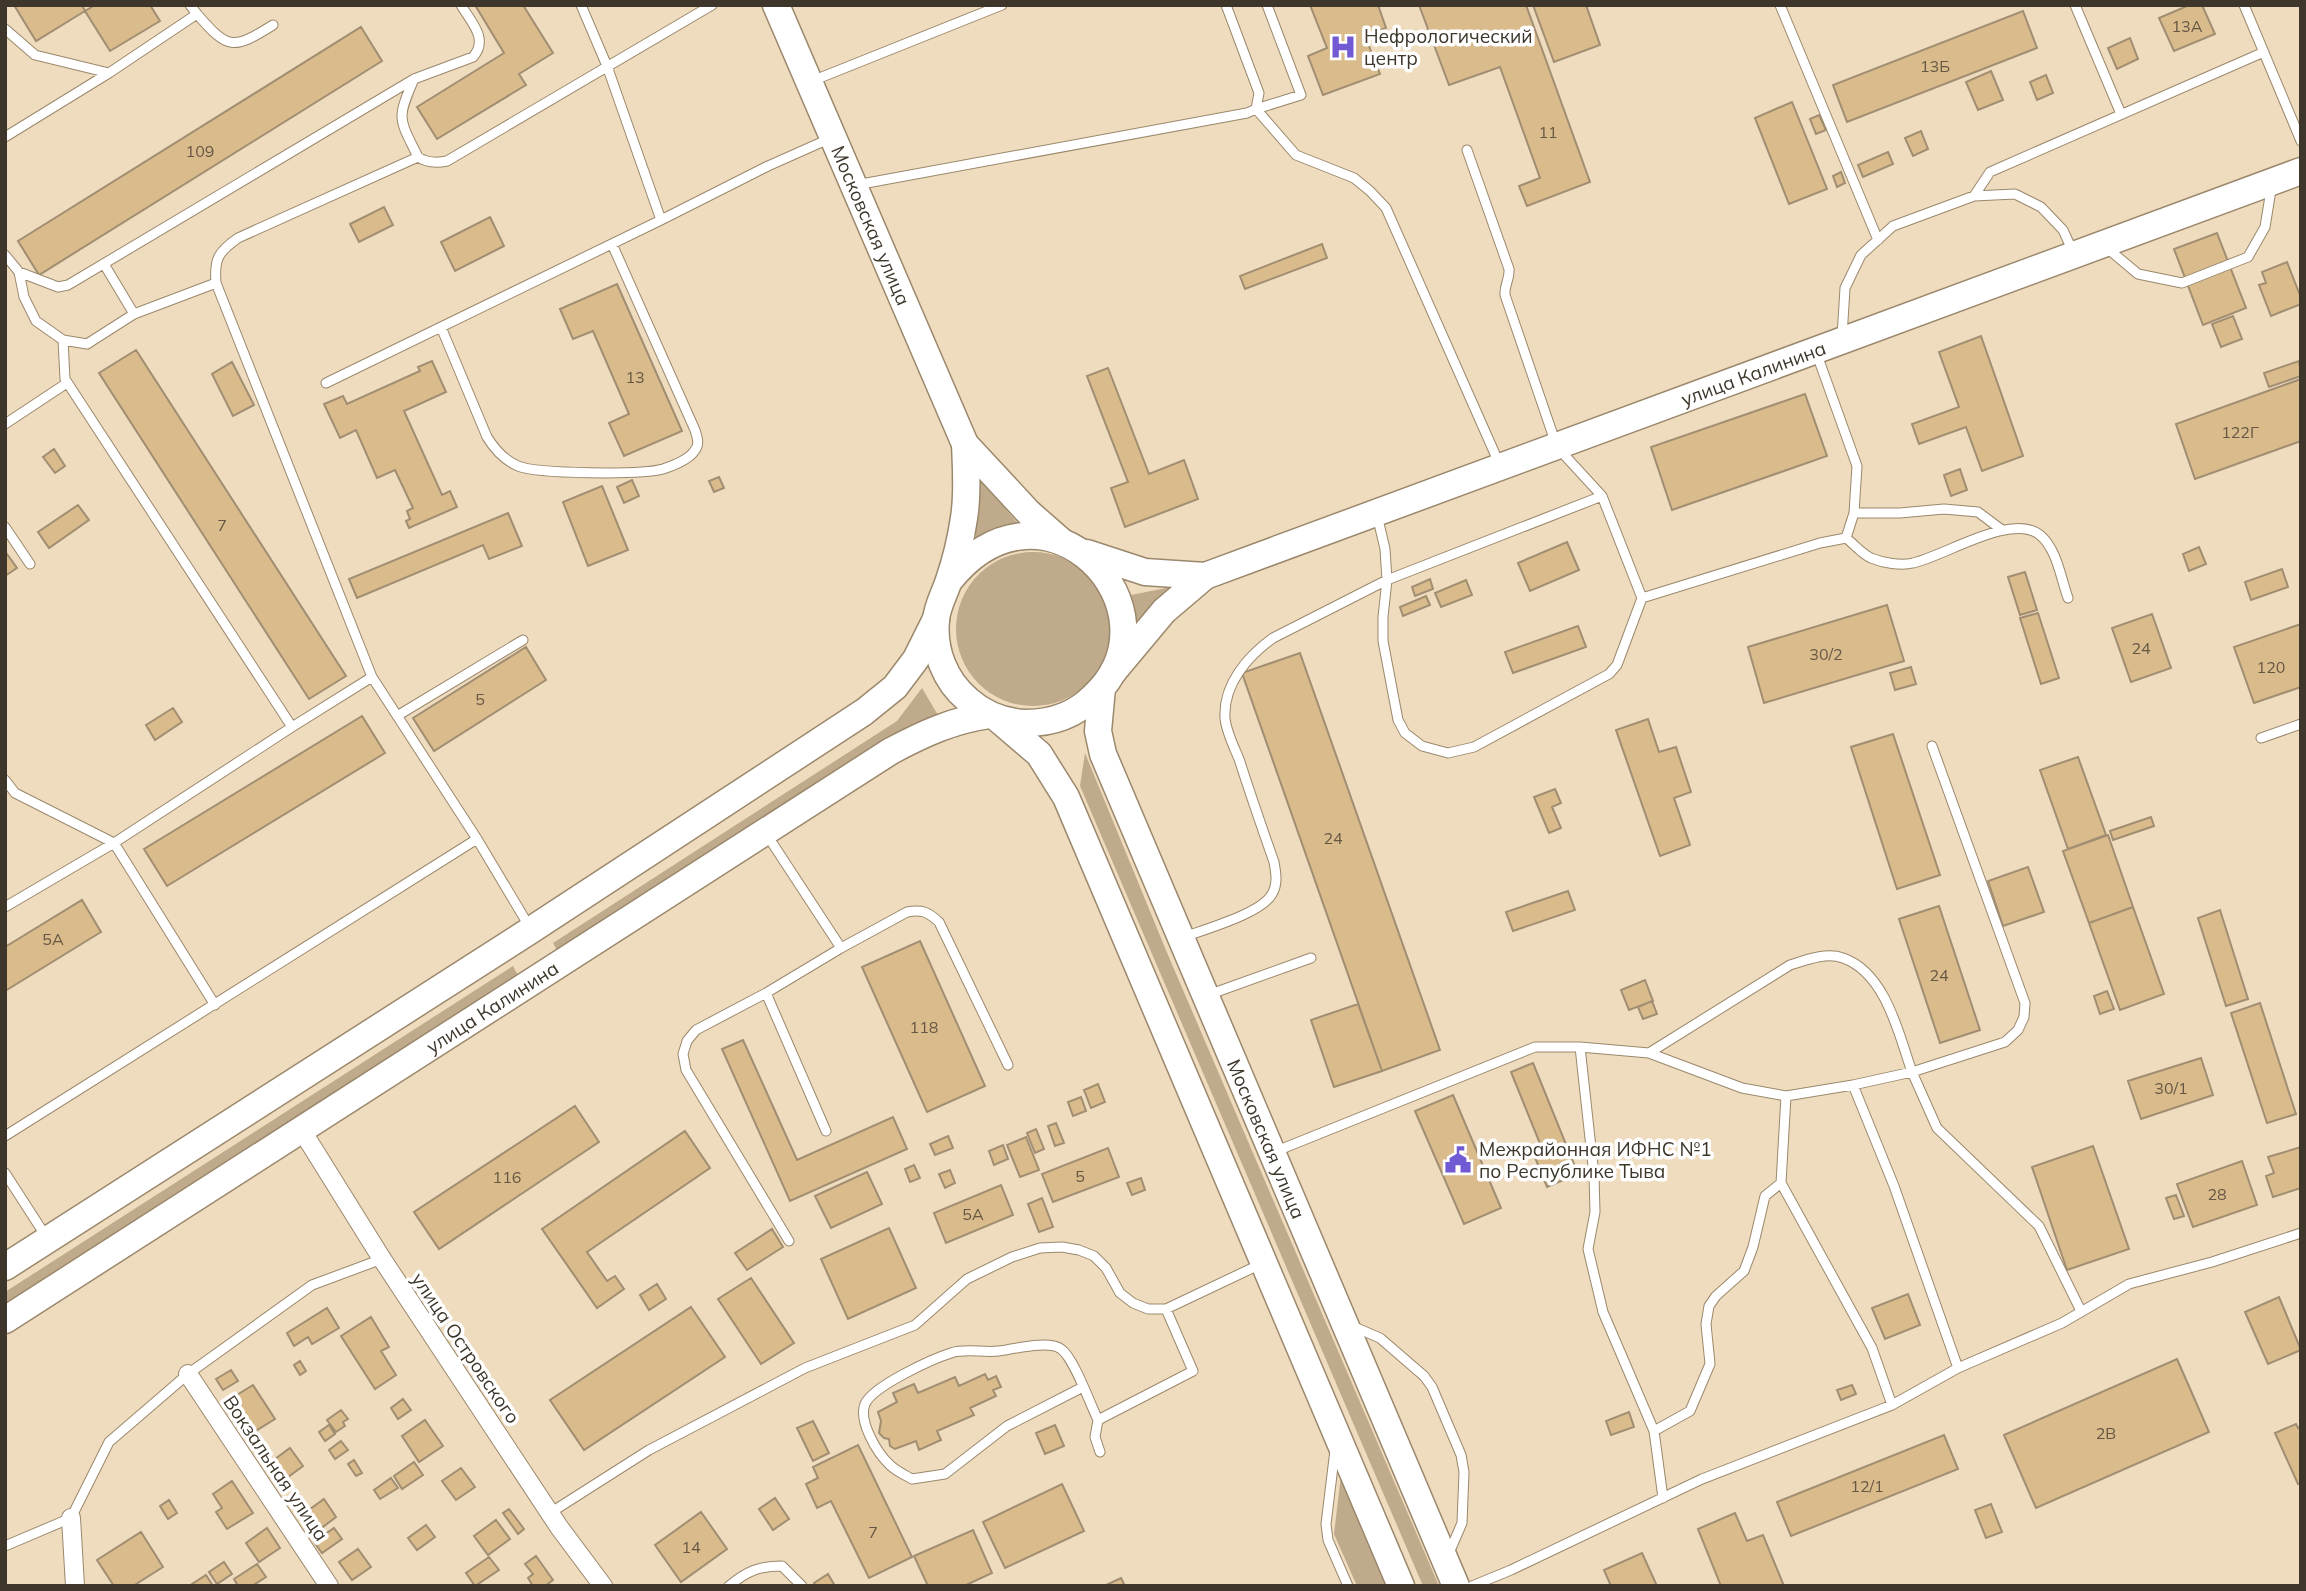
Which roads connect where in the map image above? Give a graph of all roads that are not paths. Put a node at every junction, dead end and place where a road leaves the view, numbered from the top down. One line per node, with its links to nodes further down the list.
1 (190, 5): 12 (lane)
2 (461, 5): 18 (lane)
3 (581, 5): 16 (lane)
4 (712, 5): 16 (lane)
5 (776, 5): 19 (main road, Московская улица)
6 (1002, 5): 19 (lane)
7 (1226, 5): 20 (lane)
8 (1267, 5): 20 (lane)
9 (1780, 5): 32 (lane)
10 (2075, 5): 21 (lane)
11 (2244, 5): 15 (lane)
12 (197, 14): 13 (lane); 17 (lane)
13 (273, 25)
14 (5, 29): 17 (lane)
15 (2264, 52): 21 (lane); 24 (lane)
16 (607, 66): 26 (lane); 31 (lane)
17 (109, 73): 22 (lane)
18 (414, 79): 26 (lane); 37 (lane)
19 (809, 82): 23 (main road, Московская улица)
20 (1256, 109): 29 (lane); 50 (lane)
21 (2121, 114): 30 (lane)
22 (5, 137)
23 (833, 137): 29 (main road, Московская улица); 31 (lane)
24 (2301, 141)
25 (1467, 150): 49 (lane)
26 (418, 156): 39 (lane)
27 (2301, 171): 28 (main road, улица Калинина)
28 (2273, 181): 34 (main road, улица Калинина); 34 (lane)
29 (854, 185): 48 (main road, Московская улица)
30 (1974, 195): 32 (lane); 36 (lane)
31 (661, 220): 33 (lane)
32 (1878, 240): 43 (lane)
33 (612, 244): 41 (lane); 41 (lane)
34 (2102, 245): 36 (main road, улица Калинина)
35 (5, 255): 38 (lane)
36 (2075, 255): 43 (main road, улица Калинина)
37 (104, 264): 38 (lane); 40 (lane)
38 (19, 272): 42 (lane)
39 (216, 283): 40 (lane); 66 (lane)
40 (134, 314): 42 (lane)
41 (441, 327): 46 (lane)
42 (63, 340): 45 (lane)
43 (1842, 342): 44 (main road, улица Калинина)
44 (1815, 351): 49 (main road, улица Калинина); 53 (lane)
45 (67, 383): 47 (lane); 71 (lane)
46 (326, 383)
47 (5, 424)
48 (965, 444): 57 (main road, Московская улица); 61 (main road, Московская улица)
49 (1557, 447): 50 (main road, улица Калинина); 51 (lane)
50 (1501, 468): 52 (main road, улица Калинина)
51 (1602, 496): 60 (lane); 62 (lane)
52 (1377, 513): 59 (main road, улица Калинина); 60 (lane)
53 (1854, 513): 55 (lane); 56 (lane)
54 (5, 527): 58 (lane)
55 (2002, 530): 56 (lane); 63 (lane)
56 (1846, 538): 62 (lane)
57 (1068, 545): 59 (main road, улица Калинина); 61 (main road); 67 (main road)
58 (30, 564)
59 (1205, 576): 67 (main road, улица Калинина)
60 (1387, 580): 62 (lane); 80 (lane)
61 (949, 581): 64 (main road)
62 (1642, 598)
63 (2068, 598)
64 (936, 619): 69 (main road); 79 (main road)
65 (523, 640): 68 (lane)
66 (372, 677): 68 (lane); 71 (lane)
67 (1108, 680): 69 (main road); 80 (main road, Московская улица)
68 (397, 716): 76 (lane)
69 (994, 717): 75 (main road, улица Калинина); 103 (main road)
70 (2301, 724): 72 (lane)
71 (292, 727): 77 (lane)
72 (2261, 738)
73 (1932, 746): 90 (lane)
74 (5, 780): 77 (lane)
75 (765, 832): 81 (lane); 83 (main road, улица Калинина)
76 (477, 839): 79 (lane); 86 (lane)
77 (114, 843): 78 (lane); 86 (lane)
78 (5, 907)
79 (531, 930): 83 (main road); 100 (main road)
80 (1181, 938): 85 (main road, Московская улица)
81 (841, 948): 84 (lane); 89 (lane)
82 (1311, 958): 85 (lane)
83 (555, 967): 93 (main road, улица Калинина)
84 (766, 993): 94 (lane); 101 (lane)
85 (1206, 996): 96 (main road, Московская улица)
86 (215, 1005): 95 (lane)
87 (1580, 1047): 88 (lane); 96 (lane); 114 (lane)
88 (1649, 1053): 90 (lane); 92 (lane)
89 (1008, 1065)
90 (1912, 1072): 91 (lane); 106 (lane)
91 (1853, 1085): 92 (lane); 109 (lane)
92 (1787, 1096): 98 (lane)
93 (301, 1129): 102 (street, улица Островского); 107 (main road, улица Калинина)
94 (826, 1131)
95 (5, 1136)
96 (1273, 1152): 108 (main road, Московская улица)
97 (5, 1173): 100 (lane)
98 (1781, 1183): 112 (lane); 114 (lane)
99 (2301, 1233): 106 (lane)
100 (48, 1239): 104 (main road)
101 (789, 1241)
102 (382, 1259): 110 (lane); 118 (street, улица Островского)
103 (1264, 1262): 105 (lane); 115 (main road)
104 (5, 1267)
105 (1166, 1309): 113 (lane); 118 (lane)
106 (2081, 1311): 109 (lane)
107 (5, 1320)
108 (1345, 1323): 121 (main road, Московская улица); 121 (lane)
109 (1958, 1368): 112 (lane)
110 (188, 1374): 119 (lane); 123 (street, Вокзальная улица)
111 (1083, 1387): 111 (lane); 113 (lane)
112 (1892, 1405): 117 (lane)
113 (1097, 1420): 116 (lane)
114 (1654, 1431): 117 (lane)
115 (1336, 1434): 127 (lane); 128 (main road)
116 (1100, 1452)
117 (1663, 1498): 129 (lane)
118 (550, 1513): 124 (street, улица Островского)
119 (71, 1518): 120 (lane); 122 (street)
120 (5, 1546)
121 (1451, 1574)
122 (75, 1586)
123 (328, 1586)
124 (603, 1586)
125 (729, 1586): 126 (lane)
126 (802, 1586)
127 (1348, 1586)
128 (1401, 1586)
129 (1472, 1586)

